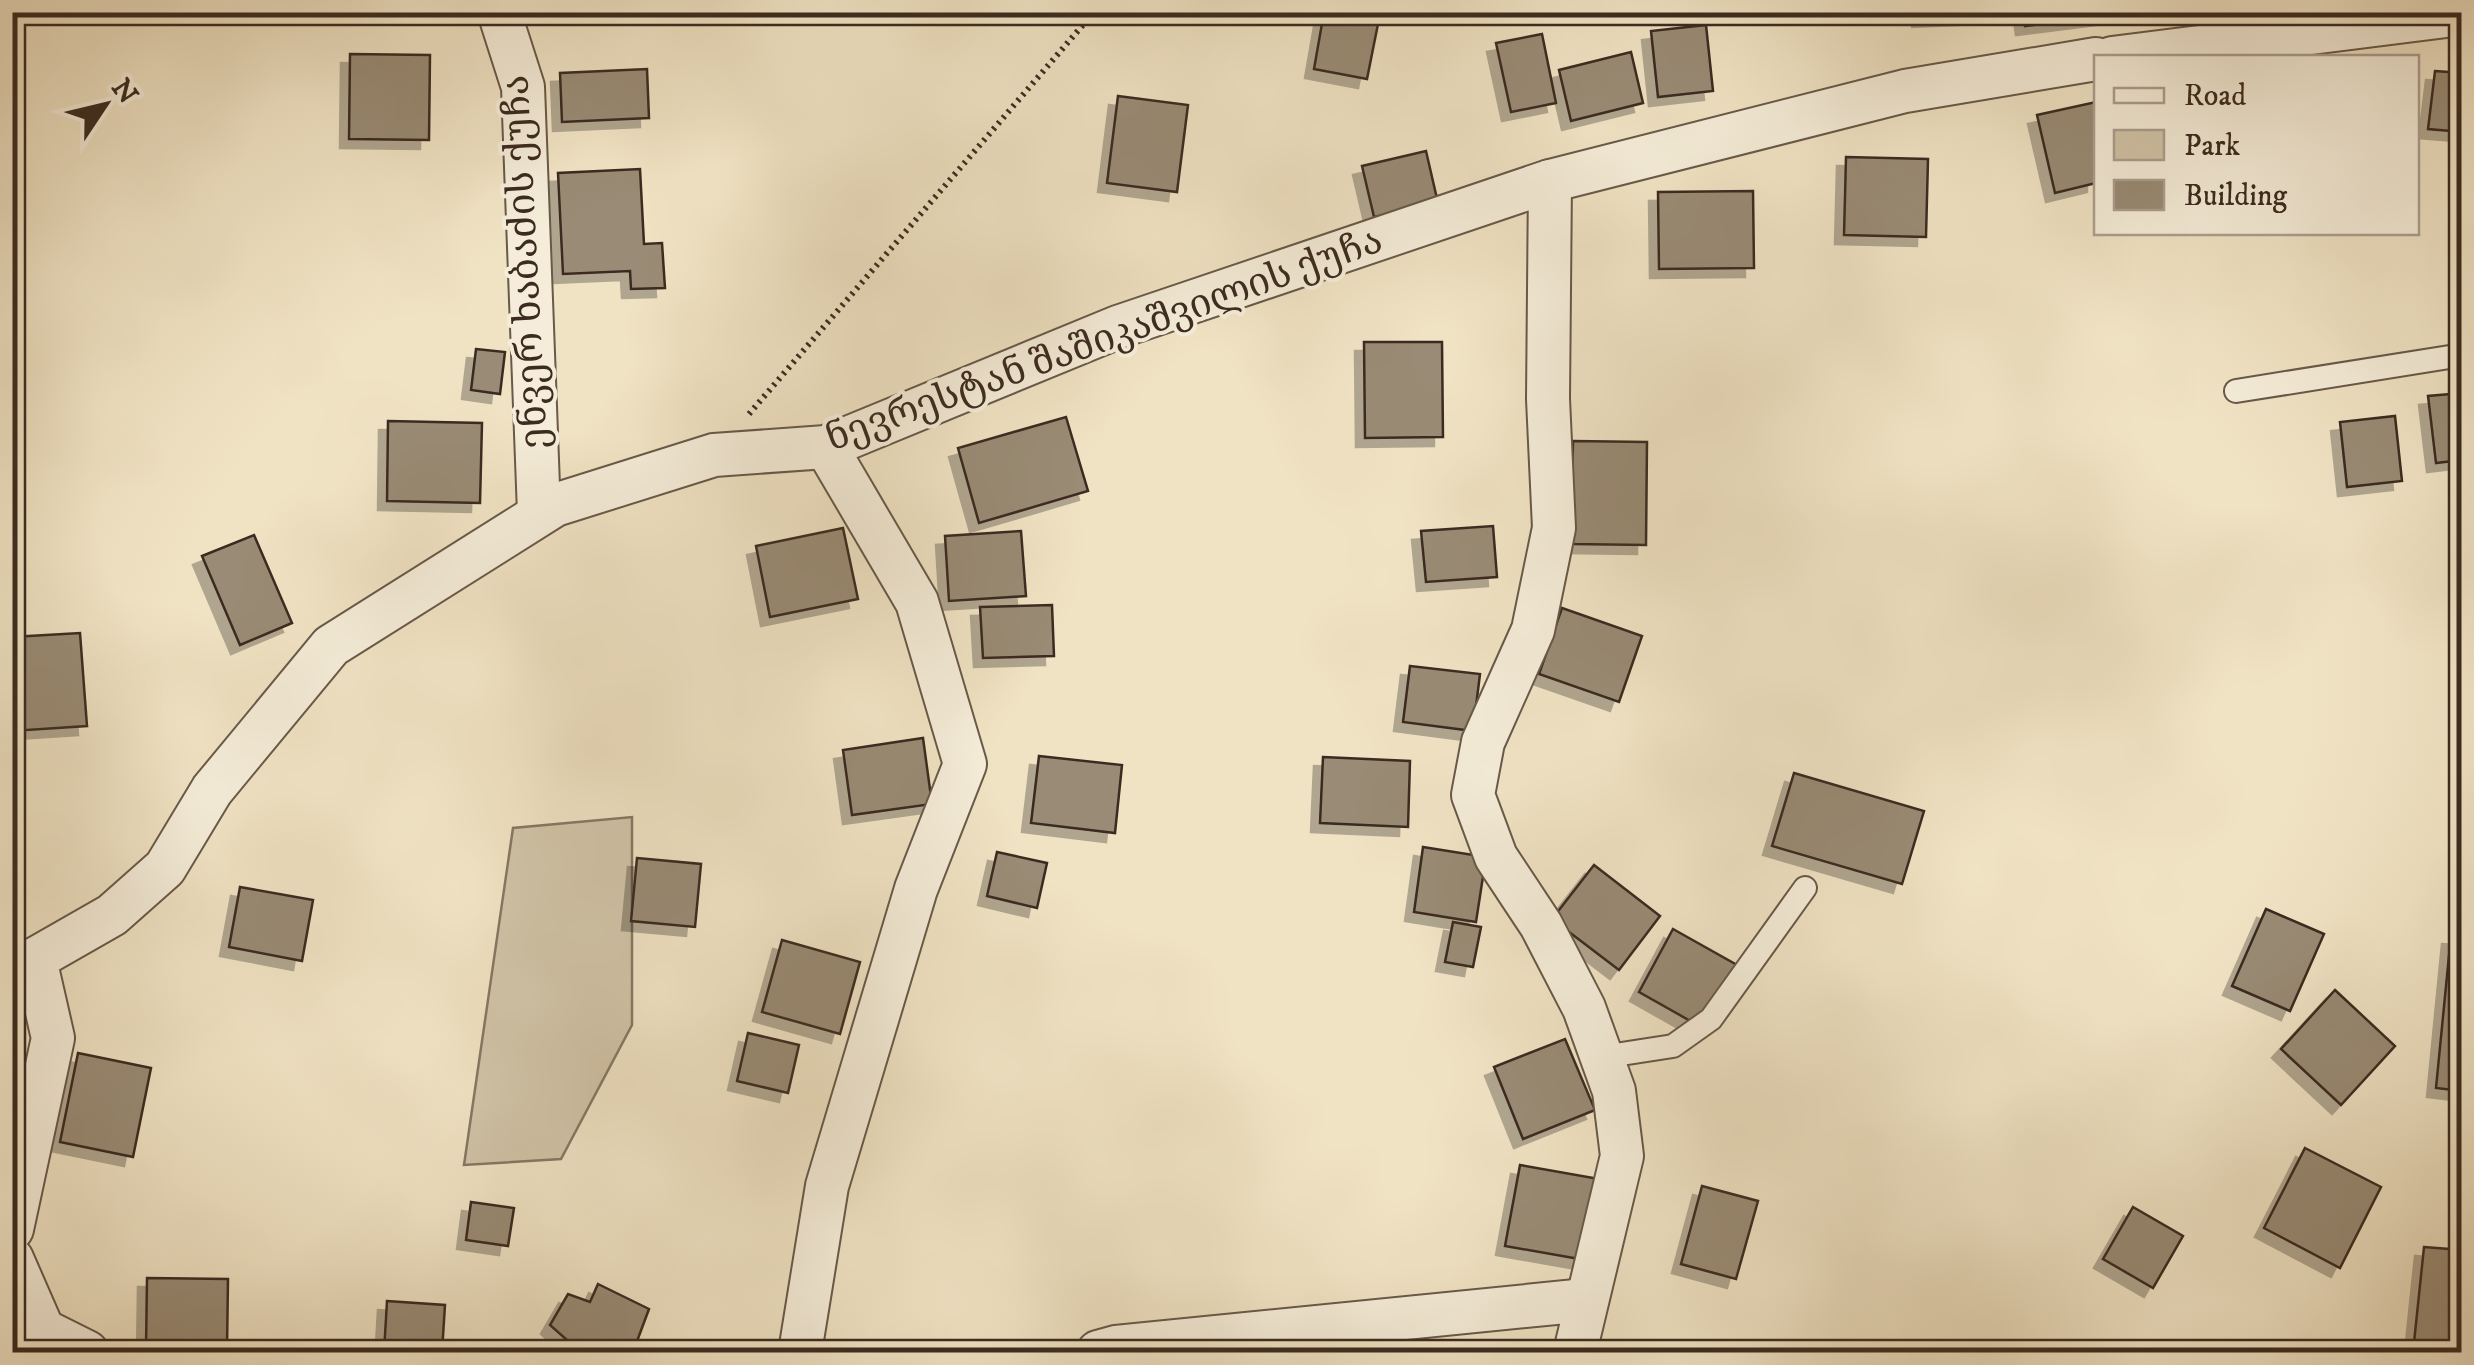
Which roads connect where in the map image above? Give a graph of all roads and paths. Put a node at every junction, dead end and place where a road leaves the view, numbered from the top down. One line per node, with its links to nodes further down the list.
1 (498, 12): 11 (street, ენვერ ხაბაძის ქუჩა)
2 (1094, 12): 10 (path)
3 (2462, 14): 4 (street)
4 (2136, 55)
5 (2094, 60): 6 (street, ნევრესტან შაშიკაშვილის ქუჩა)
6 (1550, 180): 9 (street, ნევრესტან შაშიკაშვილის ქუჩა); 14 (street)
7 (2462, 355): 8 (lane)
8 (2236, 391)
9 (826, 447): 10 (street, ნევრესტან შაშიკაშვილის ქუჩა); 19 (street)
10 (714, 455): 11 (street, ნევრესტან შაშიკაშვილის ქუჩა)
11 (540, 514): 13 (street, ნევრესტან შაშიკაშვილის ქუჩა)
12 (1804, 888): 14 (lane)
13 (24, 952): 15 (street, ნევრესტან შაშიკაშვილის ქუჩა)
14 (1602, 1057): 17 (street)
15 (12, 1230)
16 (12, 1259): 18 (street)
17 (1586, 1300): 20 (street); 21 (street)
18 (87, 1352)
19 (800, 1352)
20 (1098, 1352)
21 (1575, 1352)

